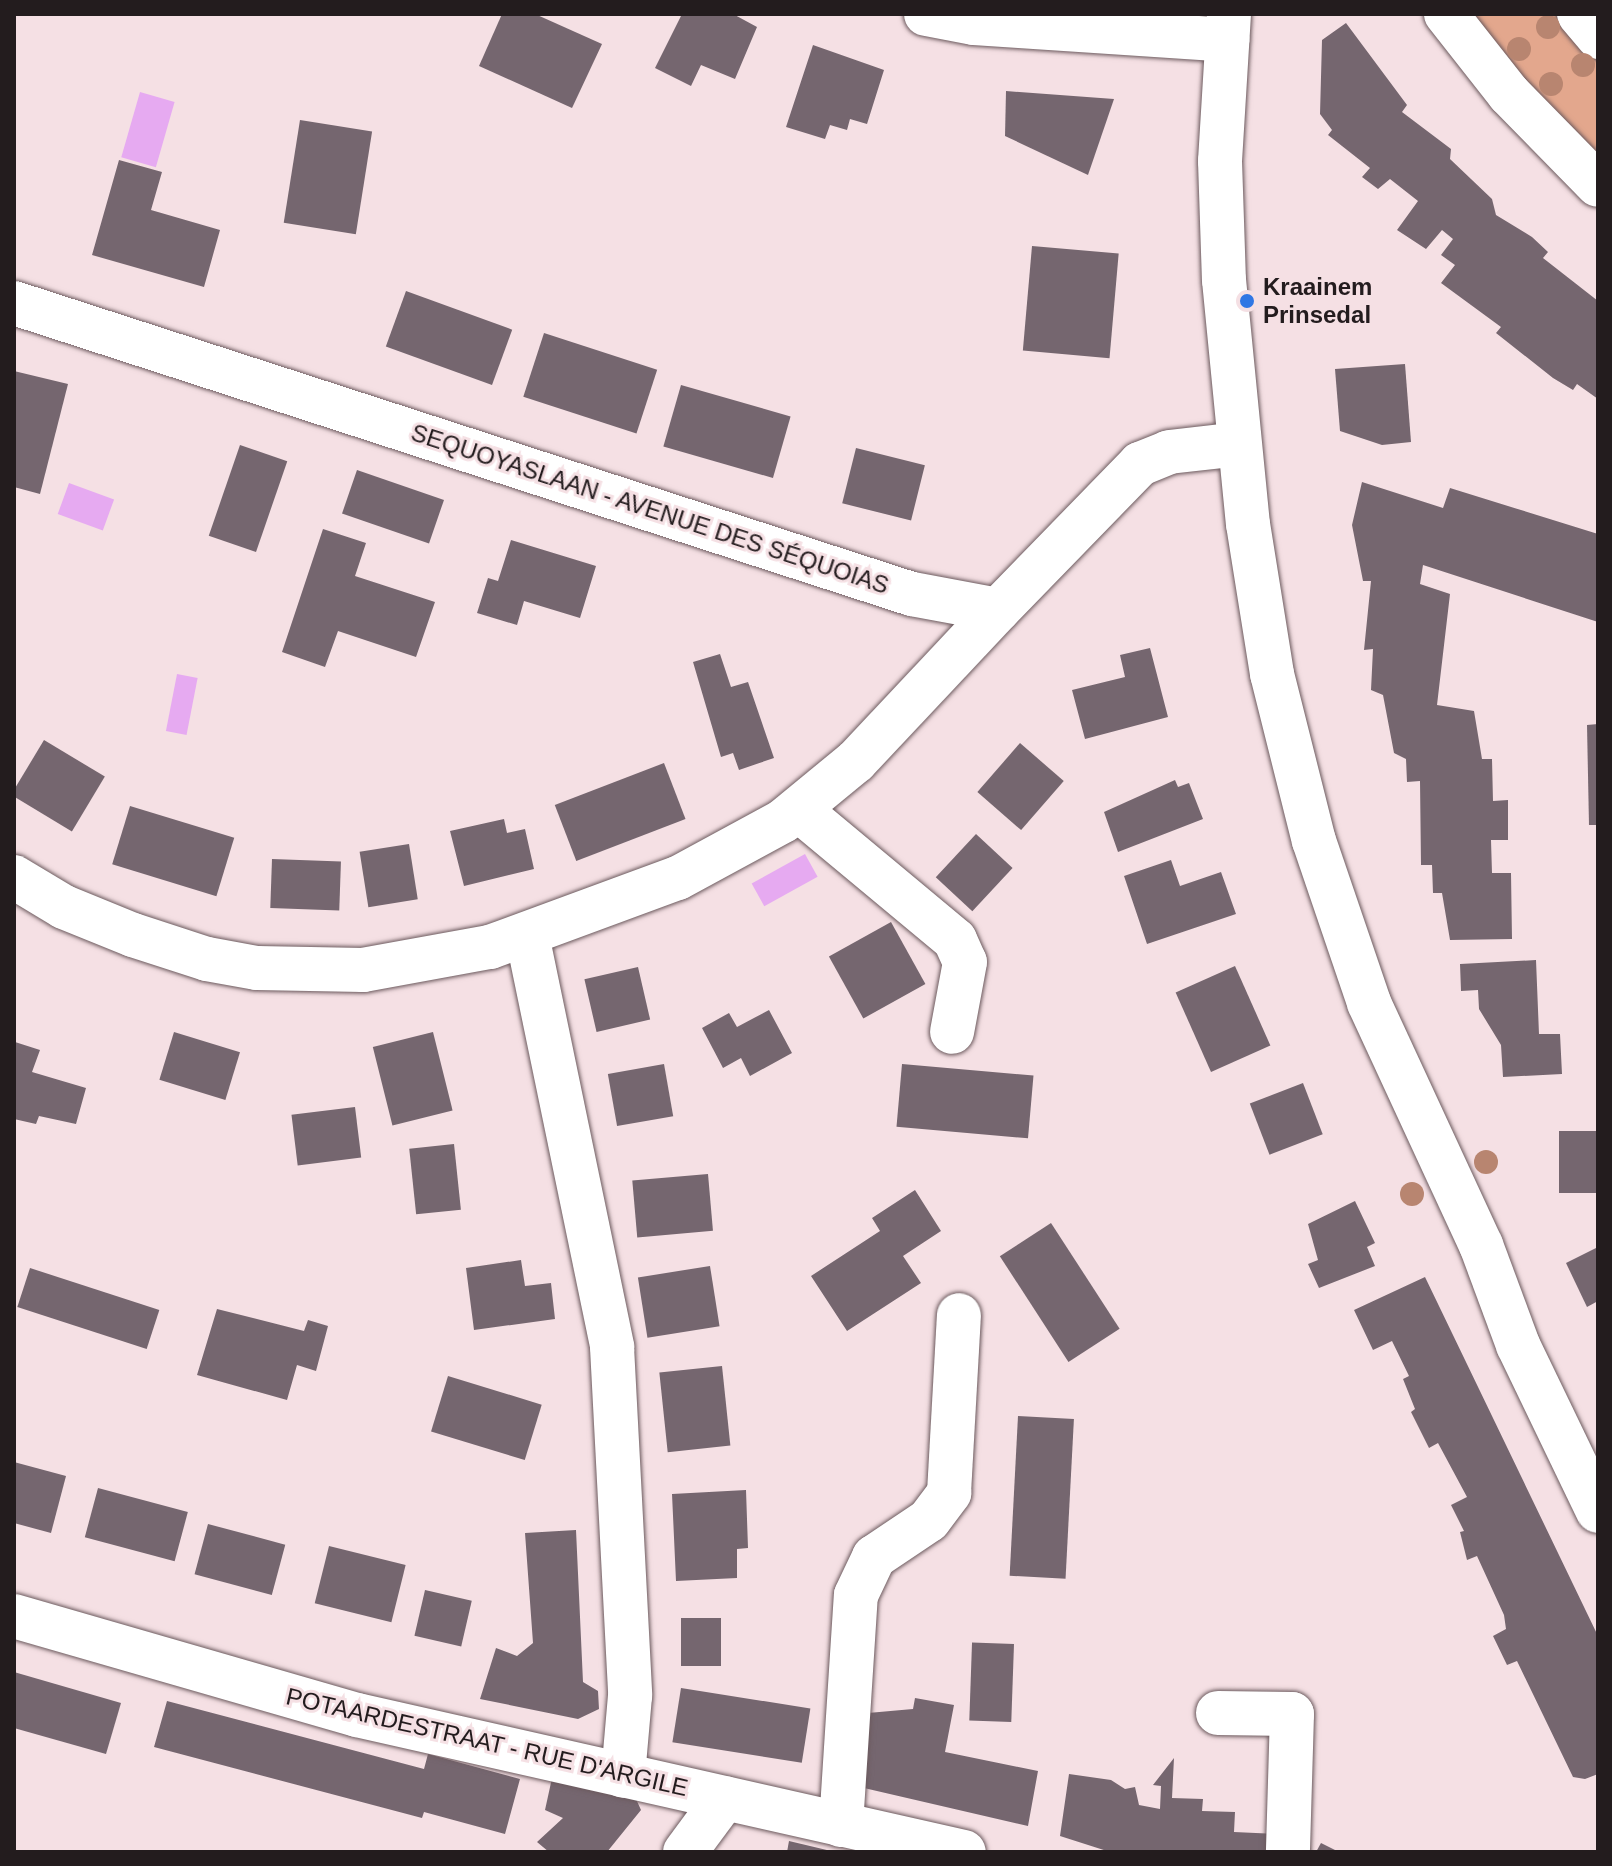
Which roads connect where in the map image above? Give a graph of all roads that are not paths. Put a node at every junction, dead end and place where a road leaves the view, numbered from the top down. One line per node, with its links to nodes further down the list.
1 (926, 14): 4 (street)
2 (1446, 14): 6 (street)
3 (1579, 14): 5 (street)
4 (1230, 23): 8 (street)
5 (1598, 37)
6 (1598, 185)
7 (14, 303): 9 (street, SEQUOYASLAAN - AVENUE DES SÉQUOIAS)
8 (1239, 444): 9 (street); 15 (street)
9 (998, 610): 10 (street)
10 (799, 810): 12 (street); 13 (street)
11 (14, 877): 12 (street)
12 (527, 935): 18 (street)
13 (952, 1032)
14 (959, 1315): 20 (street)
15 (1598, 1511)
16 (14, 1616): 18 (street, POTAARDESTRAAT - RUE D'ARGILE)
17 (1218, 1713): 23 (street)
18 (623, 1776): 19 (street, POTAARDESTRAAT - RUE D'ARGILE)
19 (725, 1798): 20 (street, POTAARDESTRAAT - RUE D'ARGILE); 21 (street)
20 (841, 1825): 22 (street, POTAARDESTRAAT - RUE D'ARGILE)
21 (685, 1852)
22 (964, 1852)
23 (1288, 1852)

